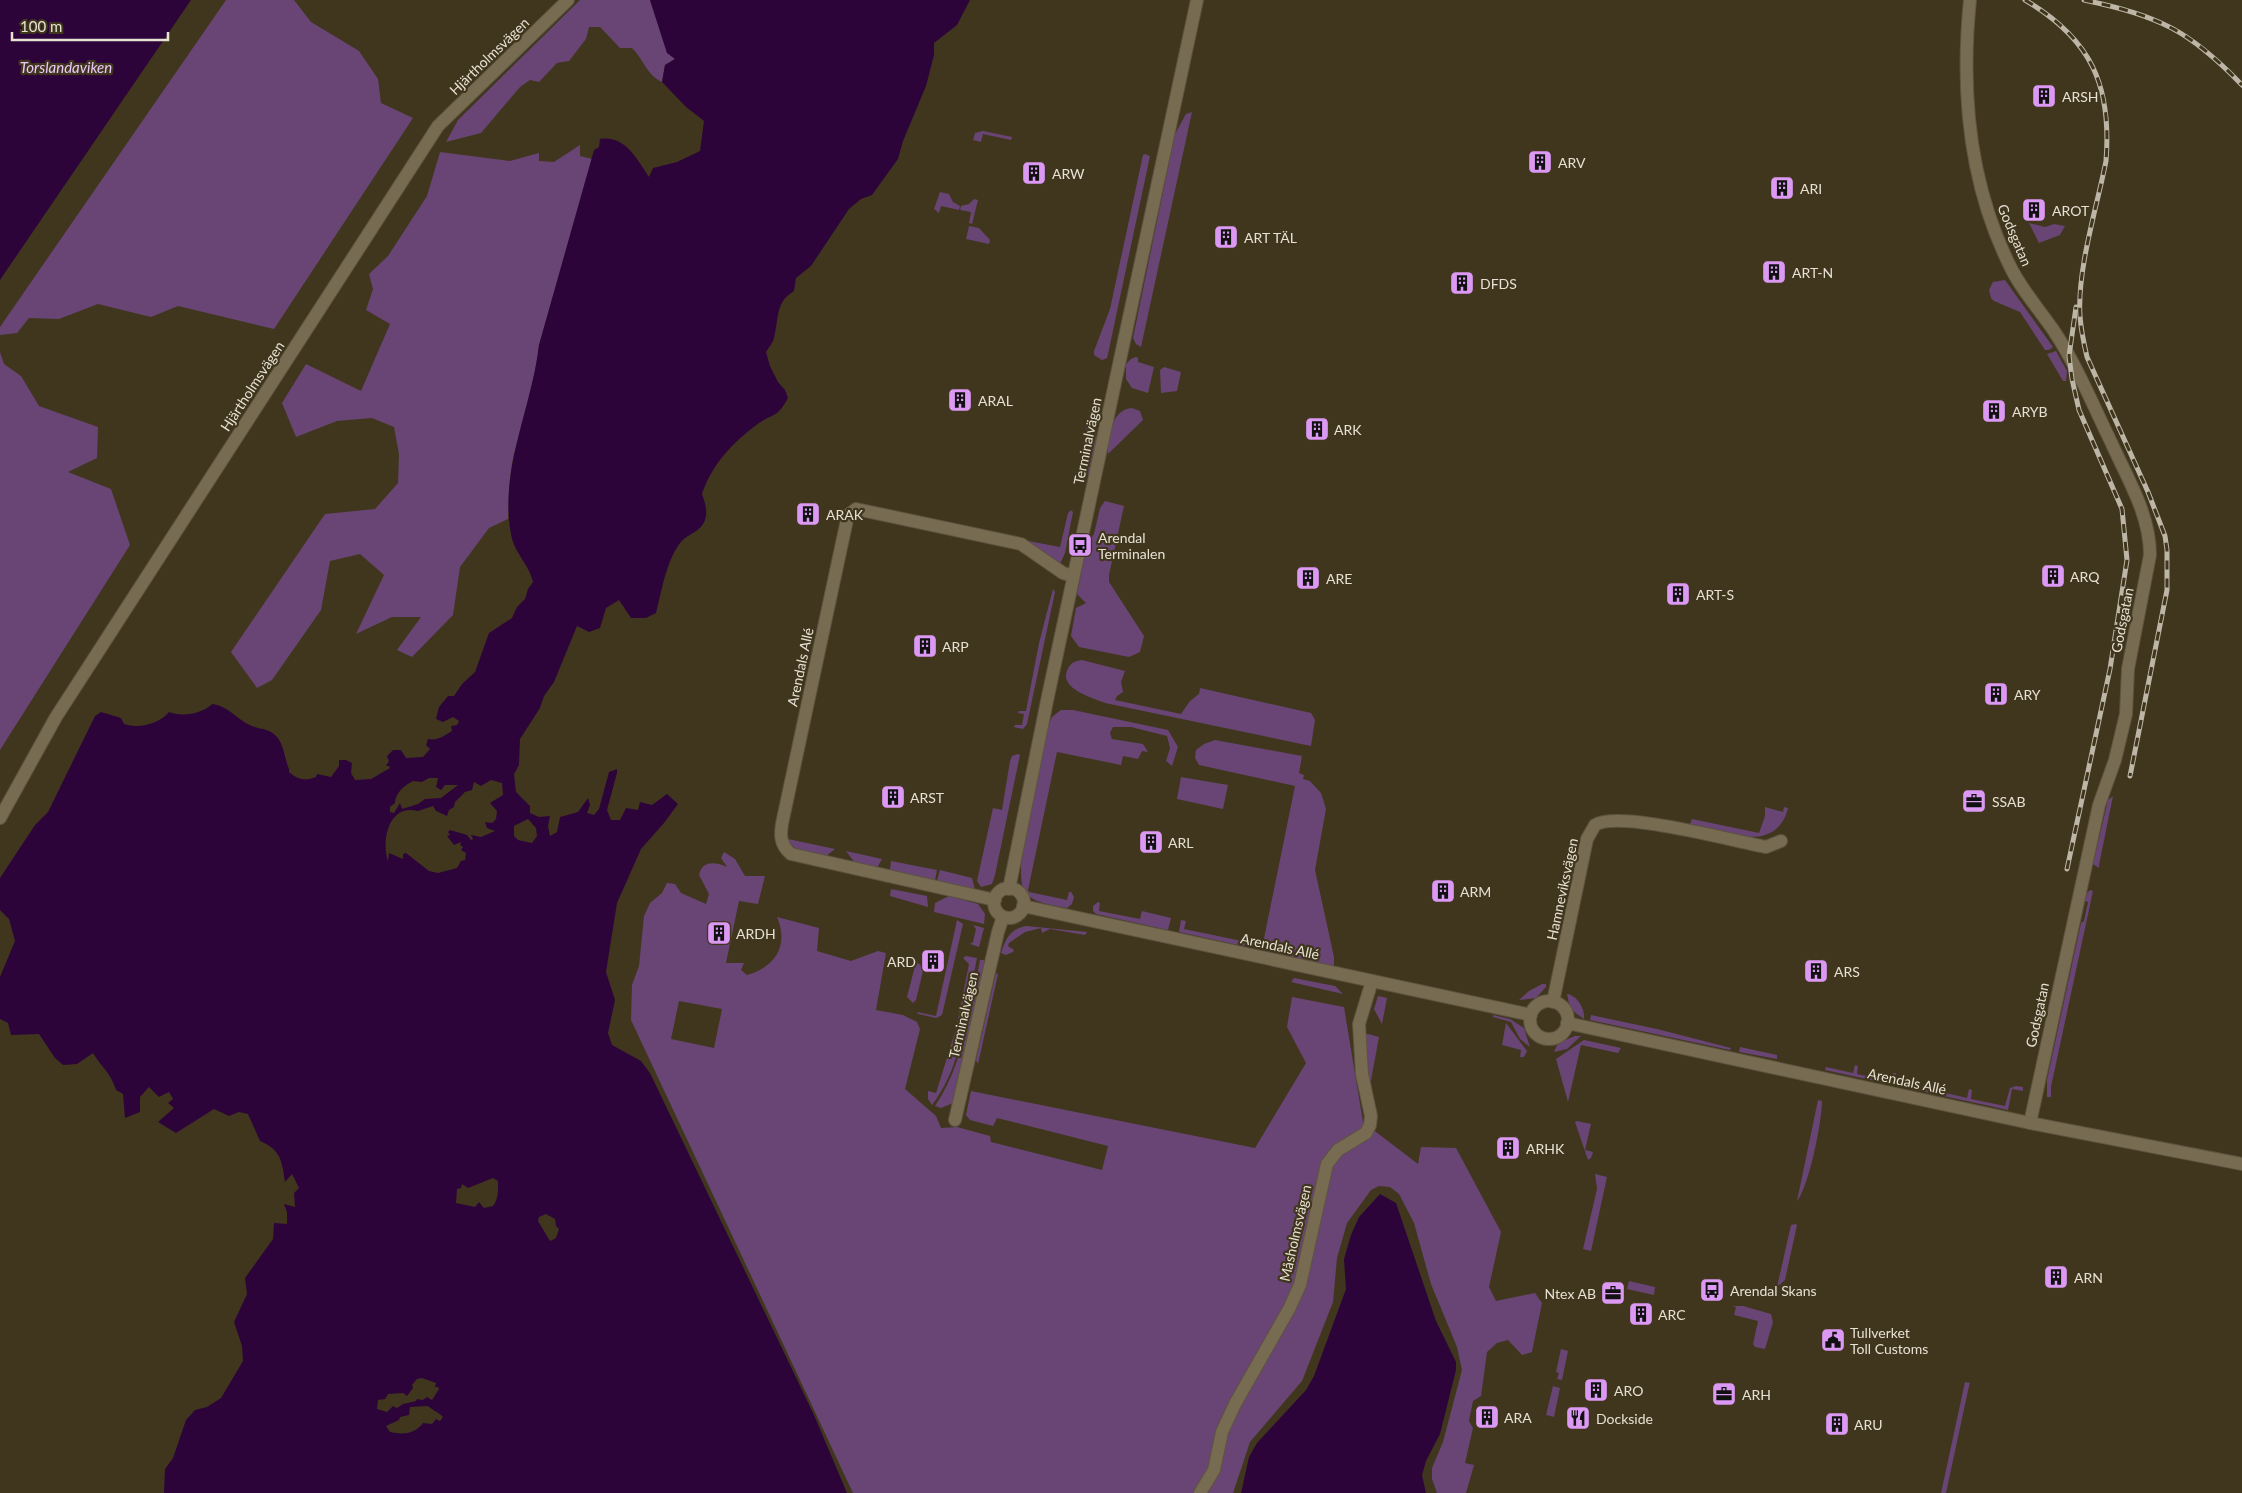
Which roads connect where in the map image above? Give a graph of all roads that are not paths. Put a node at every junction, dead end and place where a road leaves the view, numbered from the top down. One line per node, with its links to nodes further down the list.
1 (568, 0): 5 (street, Hjärtholmsvägen)
2 (1198, 0): 4 (street, Terminalvägen)
3 (1970, 0): 16 (street, Godsgatan)
4 (1073, 576): 7 (street, Terminalvägen); 8 (street, Arendals Allé)
5 (0, 818)
6 (1781, 841): 12 (street, Hamneviksvägen)
7 (1010, 889): 8 (street); 9 (street)
8 (994, 900): 10 (street)
9 (1023, 906): 10 (street); 11 (street, Arendals Allé)
10 (1003, 917): 15 (street, Terminalvägen)
11 (1372, 981): 13 (street, Arendals Allé); 18 (street, Måsholmsvägen)
12 (1554, 1002): 13 (street); 14 (street)
13 (1531, 1015): 14 (street)
14 (1567, 1023): 16 (street, Arendals Allé)
15 (955, 1120)
16 (2030, 1123): 17 (street, Arendals Allé)
17 (2242, 1164)
18 (1200, 1493)

